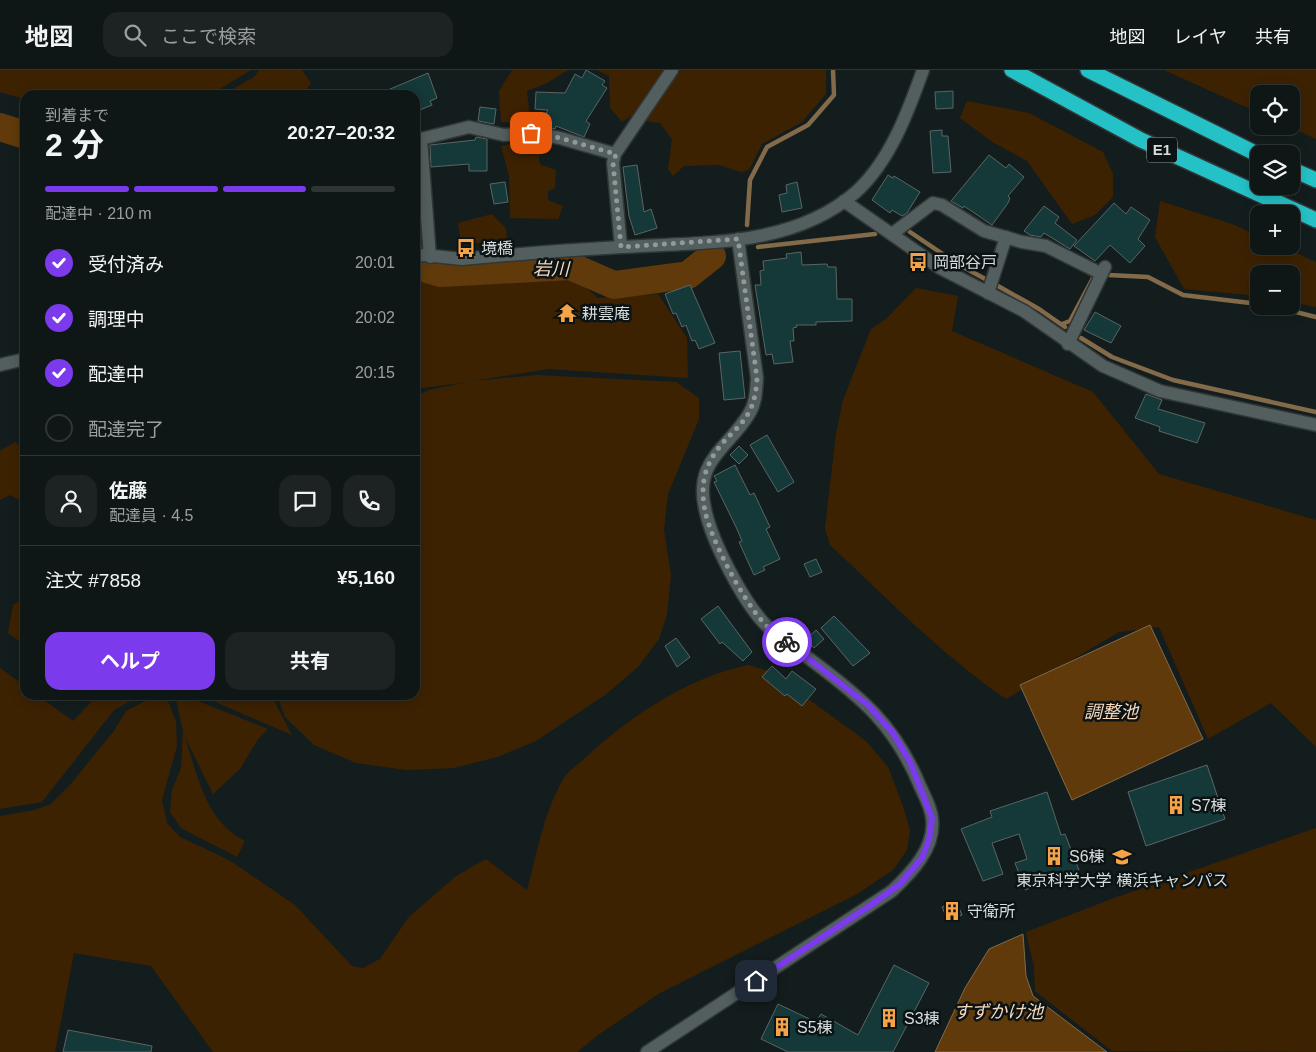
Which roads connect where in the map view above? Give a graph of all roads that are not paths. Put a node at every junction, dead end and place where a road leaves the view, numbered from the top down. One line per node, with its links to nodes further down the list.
1 (672, 70): 7 (street)
2 (923, 70): 11 (street)
3 (1012, 70): 12 (highway, E1)
4 (1088, 70): 6 (highway, E1)
5 (420, 138): 7 (street)
6 (1250, 150)
7 (616, 154): 16 (street)
8 (1300, 173): 9 (highway)
9 (1316, 180)
10 (420, 186): 17 (street)
11 (844, 201): 13 (street); 15 (street)
12 (1316, 220)
13 (892, 234): 14 (street); 18 (street)
14 (1006, 237): 18 (street); 19 (street)
15 (738, 239): 16 (street); 23 (street)
16 (621, 247): 17 (street)
17 (423, 257)
18 (988, 293): 19 (street)
19 (1068, 344): 22 (street)
20 (20, 360): 21 (street)
21 (0, 365)
22 (1316, 424)
23 (647, 1052)

